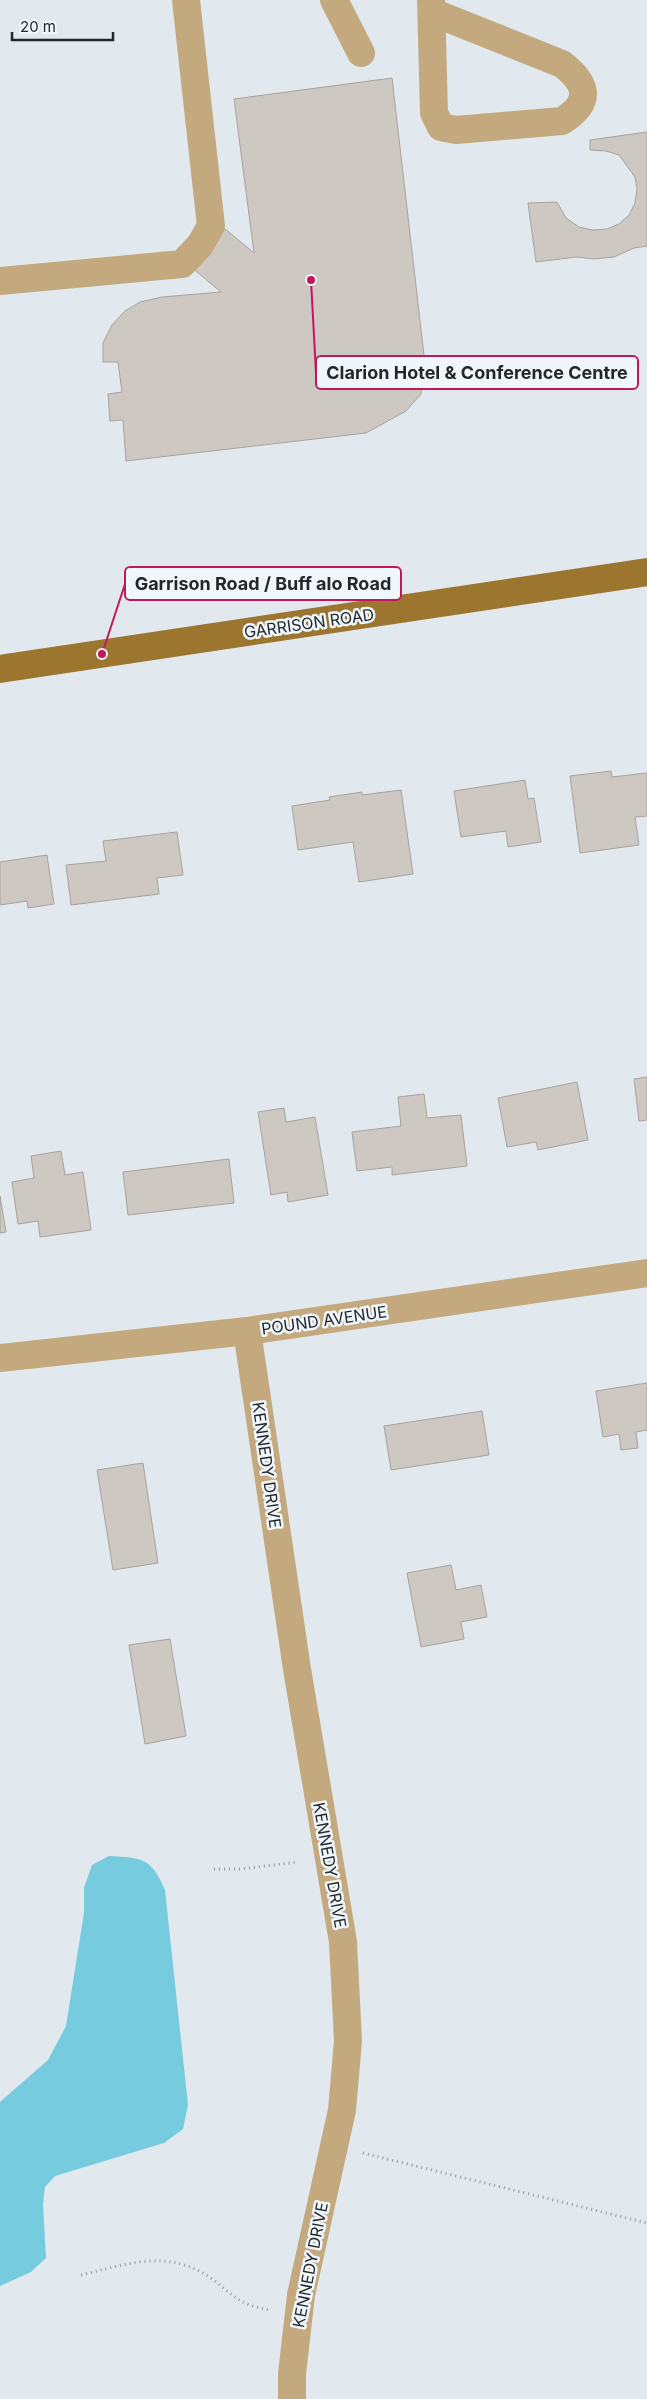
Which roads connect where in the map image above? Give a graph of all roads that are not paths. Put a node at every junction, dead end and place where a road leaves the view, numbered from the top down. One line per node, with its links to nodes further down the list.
1 (186, 0): 5 (street)
2 (334, 0): 4 (street)
3 (432, 6): 3 (street)
4 (361, 53)
5 (0, 281)
6 (647, 572): 7 (main road, GARRISON ROAD)
7 (0, 669)
8 (647, 1273): 9 (street, POUND AVENUE)
9 (247, 1331): 10 (street, POUND AVENUE); 11 (street, KENNEDY DRIVE)
10 (0, 1358)
11 (292, 2399)

